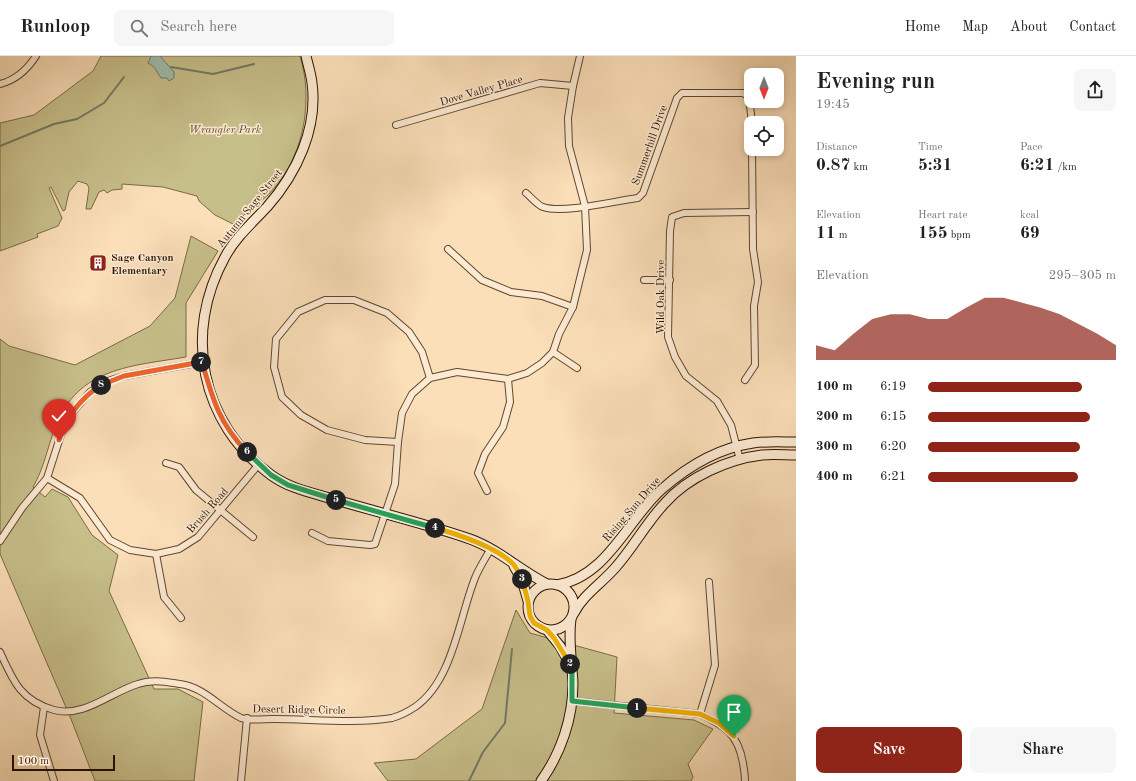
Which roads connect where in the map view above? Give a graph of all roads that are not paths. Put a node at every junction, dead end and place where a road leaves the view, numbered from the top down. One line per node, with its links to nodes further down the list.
1 (36, 56): 4 (street)
2 (306, 56): 17 (street, Autumn Sage Street)
3 (580, 56): 5 (street)
4 (0, 84)
5 (573, 86): 7 (street, Dove Valley Place); 10 (street)
6 (751, 116): 10 (street, Summerhill Drive)
7 (396, 125)
8 (752, 156): 11 (street)
9 (526, 194): 10 (street)
10 (585, 206): 15 (street)
11 (753, 212): 14 (street, Wild Oak Drive); 21 (street)
12 (448, 249): 15 (street)
13 (644, 280): 14 (street)
14 (670, 280): 24 (street, Wild Oak Drive)
15 (573, 307): 16 (street)
16 (553, 352): 18 (street); 20 (street)
17 (202, 362): 28 (street, Autumn Sage Street); 29 (street)
18 (577, 368)
19 (430, 378): 20 (street); 22 (street); 22 (street)
20 (508, 379): 30 (street)
21 (745, 380)
22 (398, 442): 32 (street)
23 (796, 442): 24 (street, Rising Sun Drive)
24 (738, 447): 26 (street, Wild Oak Drive); 41 (street, Rising Sun Drive)
25 (796, 455): 26 (street, Rising Sun Drive)
26 (740, 460): 43 (street, Rising Sun Drive)
27 (166, 463): 31 (street)
28 (259, 464): 31 (street, Brush Road); 32 (street, Autumn Sage Street)
29 (47, 478): 35 (street); 37 (street, Brush Road)
30 (487, 491)
31 (221, 512): 34 (street); 37 (street, Brush Road)
32 (385, 514): 33 (street); 36 (street, Autumn Sage Street)
33 (312, 533)
34 (253, 537)
35 (0, 541)
36 (490, 550): 38 (street, Autumn Sage Street); 51 (street, Desert Ridge Circle)
37 (156, 554): 44 (street)
38 (514, 565): 40 (street, Autumn Sage Street); 42 (street)
39 (709, 582): 50 (street)
40 (547, 584): 41 (street); 42 (street)
41 (557, 585): 43 (street)
42 (528, 601): 45 (street)
43 (572, 616): 45 (street); 47 (street)
44 (181, 618)
45 (547, 630): 47 (street)
46 (0, 652): 49 (street, Desert Ridge Circle)
47 (572, 668): 48 (street)
48 (572, 701): 50 (street); 54 (street)
49 (44, 707): 51 (street, Desert Ridge Circle); 52 (street)
50 (700, 714): 55 (street)
51 (247, 718): 53 (street)
52 (54, 781)
53 (241, 781)
54 (541, 781)
55 (745, 781)

